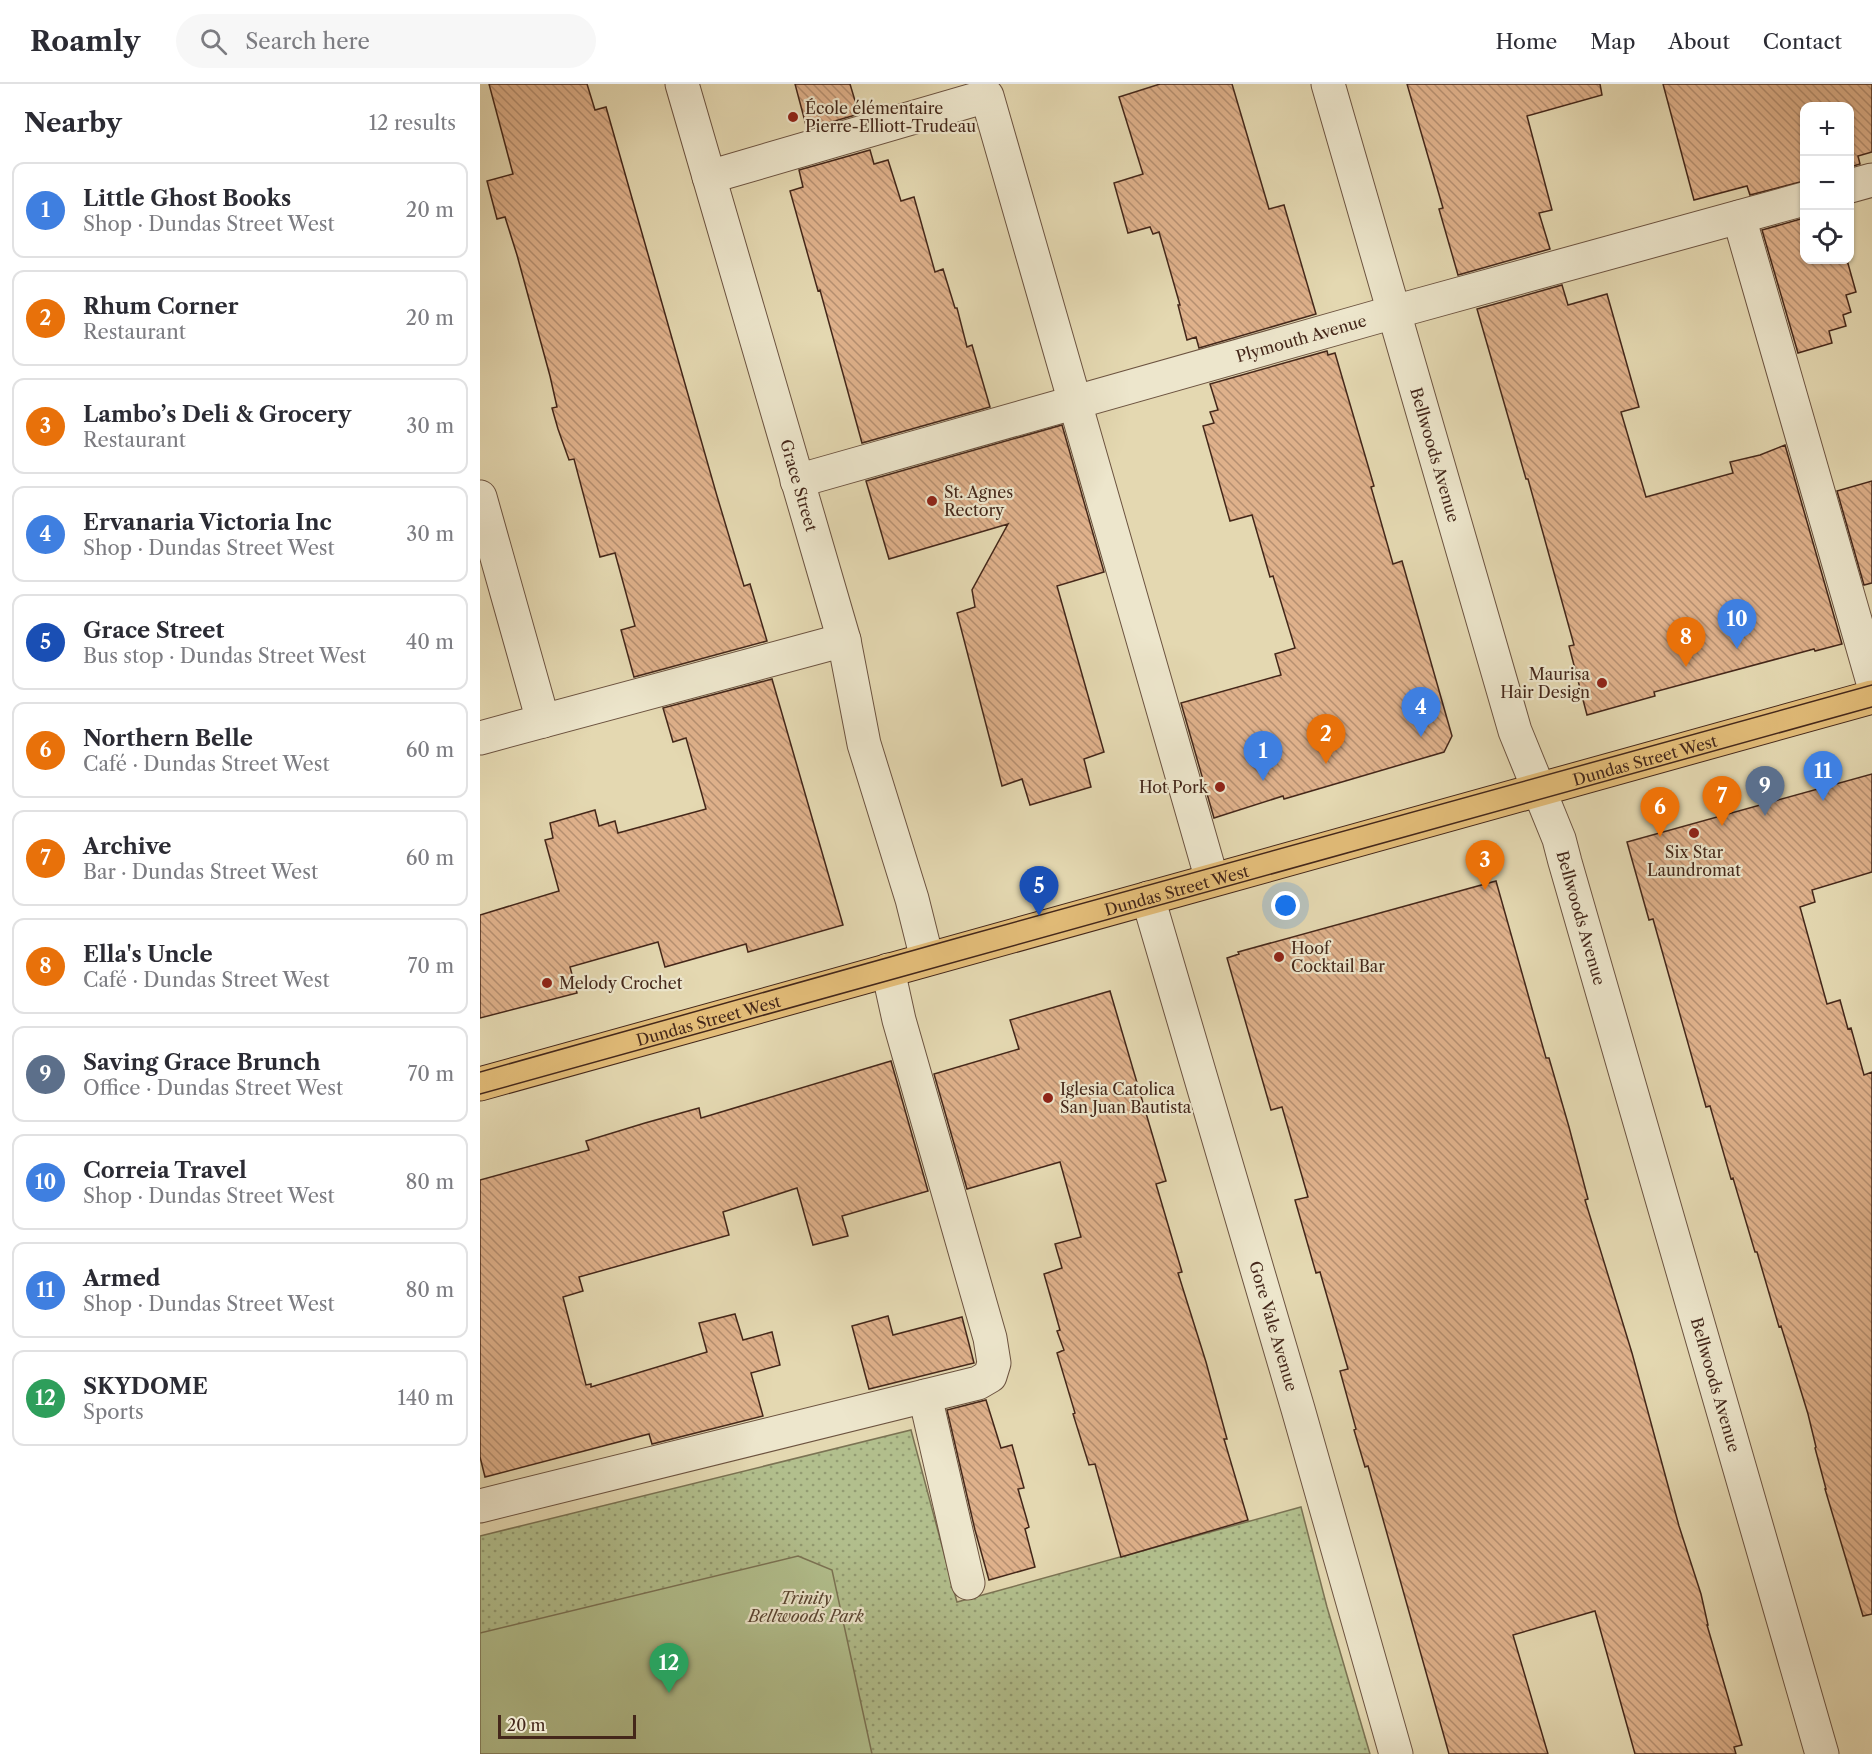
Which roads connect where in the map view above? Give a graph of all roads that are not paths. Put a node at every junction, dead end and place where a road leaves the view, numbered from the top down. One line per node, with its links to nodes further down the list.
1 (682, 84): 3 (street, Grace Street)
2 (1328, 84): 8 (street, Bellwoods Avenue)
3 (709, 177): 9 (street); 10 (street, Grace Street)
4 (1872, 180): 5 (street)
5 (1854, 185)
6 (1800, 200): 7 (street, Plymouth Avenue)
7 (1739, 216): 8 (street, Plymouth Avenue); 13 (street)
8 (1394, 312): 9 (street, Plymouth Avenue); 17 (street, Bellwoods Avenue)
9 (1076, 403): 10 (street, Plymouth Avenue); 18 (street)
10 (797, 481): 12 (street, Grace Street)
11 (480, 497): 15 (street)
12 (844, 640): 15 (street); 20 (street, Grace Street)
13 (1872, 679)
14 (1872, 697): 17 (main road, Dundas Street West)
15 (543, 721): 16 (street)
16 (480, 738)
17 (1538, 789): 18 (main road, Dundas Street West); 27 (street, Bellwoods Avenue)
18 (1212, 880): 19 (main road, Dundas Street West)
19 (1148, 898): 20 (main road, Dundas Street West); 26 (street, Gore Vale Avenue)
20 (927, 959): 21 (main road, Dundas Street West)
21 (888, 970): 22 (main road, Dundas Street West); 23 (street)
22 (480, 1084)
23 (924, 1396): 24 (street); 25 (street)
24 (480, 1506)
25 (968, 1583)
26 (1396, 1754)
27 (1822, 1754)

